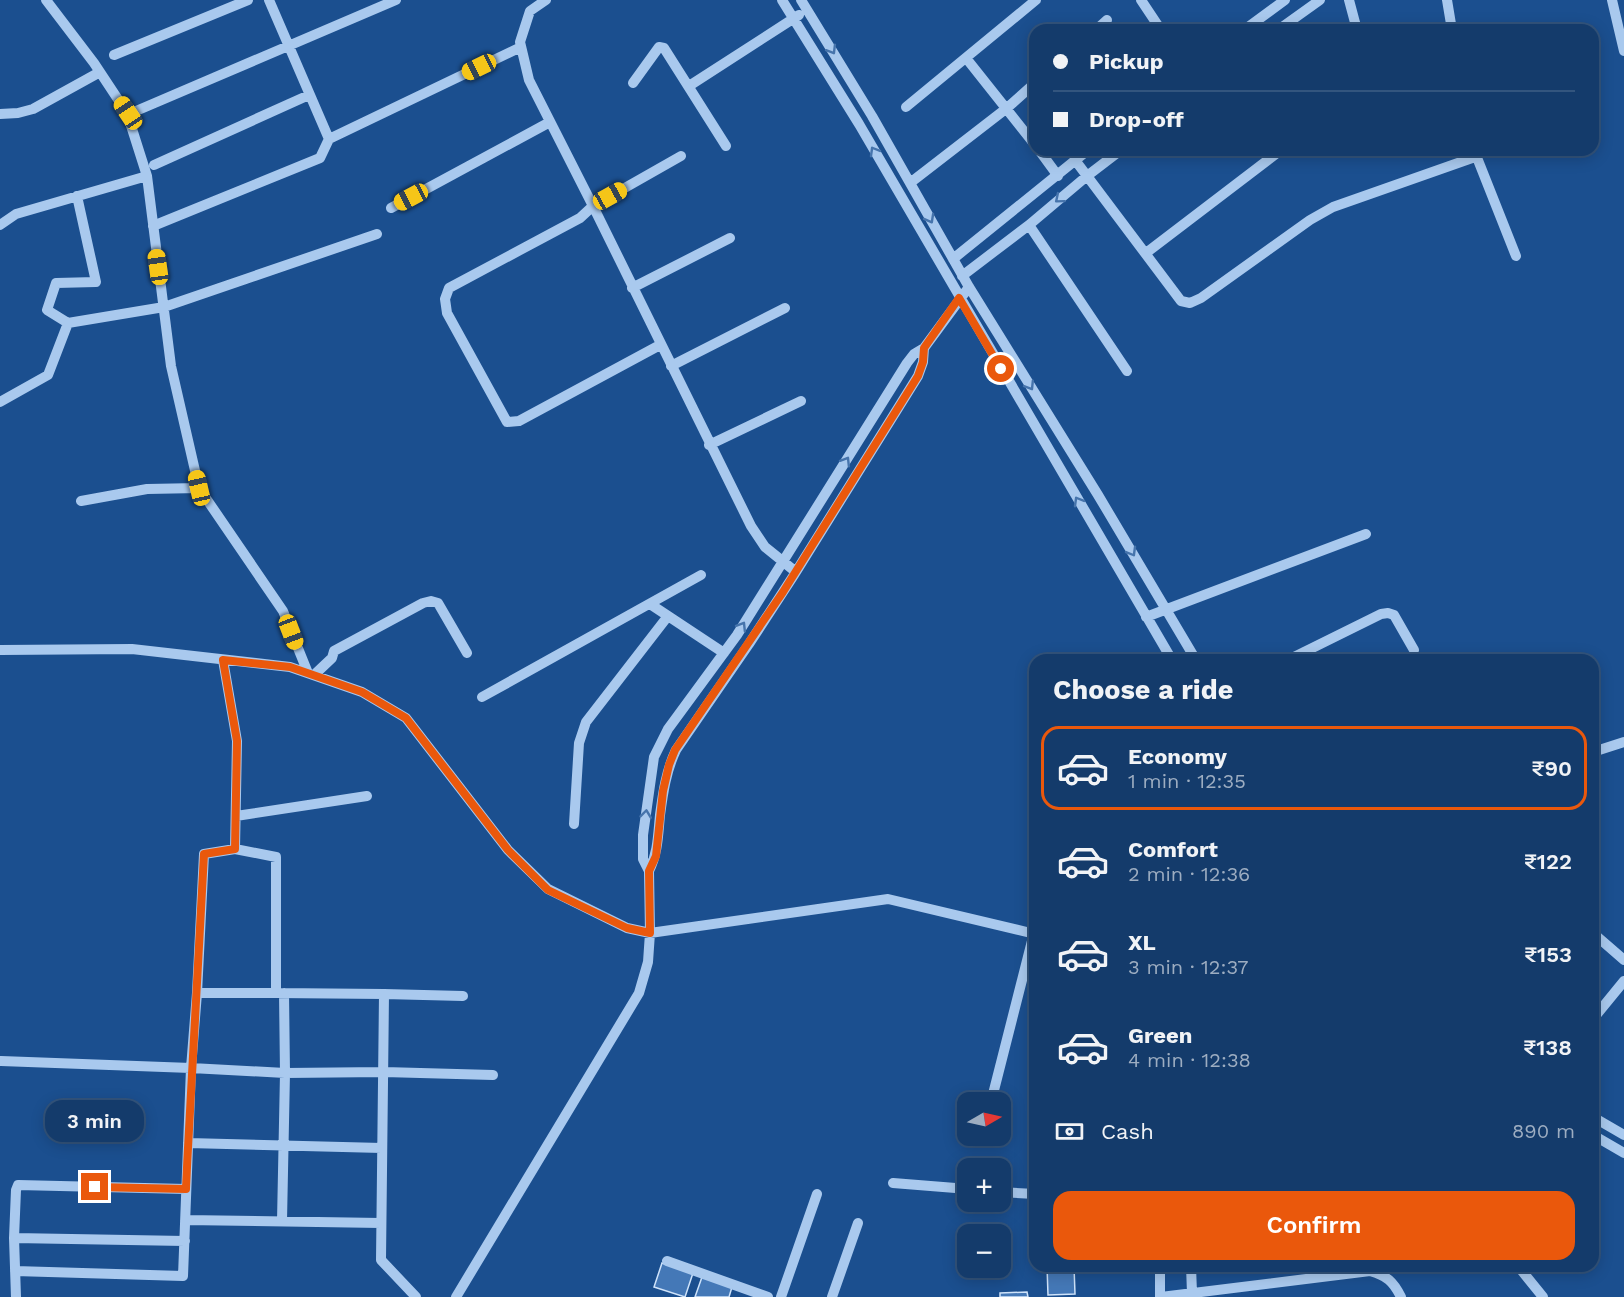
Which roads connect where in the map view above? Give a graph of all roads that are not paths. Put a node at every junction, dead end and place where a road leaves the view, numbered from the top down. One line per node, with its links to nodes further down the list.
1 (46, 0): 28 (street)
2 (248, 0): 26 (street)
3 (269, 0): 23 (street)
4 (396, 0): 23 (street)
5 (546, 0): 24 (street)
6 (782, 0): 15 (street)
7 (1036, 0): 27 (street)
8 (1141, 0): 18 (street)
9 (1285, 0): 19 (street)
10 (1320, 0): 20 (street)
11 (1349, 0): 21 (street)
12 (1447, 0): 22 (street)
13 (1612, 0): 25 (street)
14 (804, 5): 15 (street); 53 (street, one-way to 53)
15 (794, 19): 30 (street); 68 (street, one-way to 15)
16 (1107, 20): 17 (street)
17 (1103, 24)
18 (1157, 24)
19 (1252, 24)
20 (1286, 24)
21 (1355, 24)
22 (1451, 24)
23 (289, 45): 32 (street); 35 (street)
24 (521, 47): 37 (street); 39 (street)
25 (1624, 51)
26 (114, 55)
27 (966, 58): 33 (street); 34 (street)
28 (100, 72): 36 (street); 50 (street)
29 (633, 83): 30 (street)
30 (689, 86): 40 (street)
31 (1029, 88): 34 (street)
32 (309, 95): 39 (street); 49 (street)
33 (906, 107)
34 (1007, 108): 38 (street); 53 (street)
35 (136, 111)
36 (0, 114)
37 (550, 122): 55 (street); 56 (street)
38 (1029, 137)
39 (329, 139): 59 (street)
40 (726, 146)
41 (681, 156): 55 (street)
42 (1043, 156): 51 (street)
43 (1080, 156): 48 (street)
44 (1113, 156): 52 (street)
45 (1273, 156): 62 (street)
46 (1466, 156): 62 (street)
47 (1475, 156): 63 (street)
48 (1075, 160): 51 (street); 52 (street)
49 (154, 165)
50 (147, 176): 54 (street); 59 (street)
51 (1058, 176): 64 (street)
52 (1087, 176): 58 (street, one-way to 58); 62 (street)
53 (910, 183): 64 (street, one-way to 64)
54 (77, 196): 57 (street); 71 (street)
55 (593, 206): 67 (street); 72 (street)
56 (391, 208)
57 (0, 225)
58 (1029, 225): 65 (street); 75 (street)
59 (153, 226): 69 (street)
60 (377, 234): 69 (street)
61 (730, 238): 67 (street)
62 (1146, 253)
63 (1516, 256)
64 (952, 259): 65 (street)
65 (962, 276): 66 (street)
66 (969, 287): 68 (street); 86 (street, one-way to 86)
67 (632, 288): 72 (street)
68 (959, 298): 73 (street); 88 (street, one-way to 68)
69 (164, 307): 71 (street); 79 (street)
70 (785, 308): 74 (street)
71 (68, 323): 77 (street)
72 (660, 345): 74 (street)
73 (924, 348): 82 (street, one-way to 73); 83 (street)
74 (670, 366): 78 (street)
75 (1127, 371)
76 (801, 401): 78 (street)
77 (0, 402)
78 (709, 445): 82 (street)
79 (199, 488): 80 (street); 97 (street)
80 (81, 501)
81 (1366, 534): 86 (street)
82 (783, 562): 83 (street); 92 (street, one-way to 82)
83 (796, 572): 105 (street)
84 (701, 575): 85 (street)
85 (650, 604): 87 (street); 98 (street)
86 (1165, 609): 88 (street); 94 (street)
87 (668, 616): 92 (street); 103 (street)
88 (1146, 617): 93 (street)
89 (0, 650): 96 (street)
90 (1414, 650): 95 (street)
91 (467, 653): 97 (street)
92 (724, 653): 105 (street, one-way to 92)
93 (1168, 654)
94 (1192, 654)
95 (1300, 654)
96 (223, 660): 97 (street); 102 (street)
97 (311, 674): 107 (street)
98 (482, 697)
99 (1624, 742): 100 (street)
100 (1599, 750)
101 (367, 796): 102 (street)
102 (236, 816): 104 (street)
103 (574, 824)
104 (235, 849): 112 (street); 113 (street)
105 (649, 871): 107 (street)
106 (1029, 932): 107 (street)
107 (650, 933): 152 (street)
108 (1599, 938): 110 (street)
109 (1029, 953): 122 (street)
110 (1624, 960)
111 (1624, 981): 116 (street)
112 (197, 993): 113 (street); 118 (street)
113 (280, 993): 114 (street); 120 (street)
114 (384, 994): 115 (street); 119 (street)
115 (463, 996)
116 (1599, 1012)
117 (1, 1061): 118 (street)
118 (191, 1068): 120 (street); 126 (street)
119 (384, 1072): 120 (street); 121 (street); 128 (street)
120 (285, 1073): 127 (street)
121 (493, 1075)
122 (994, 1092)
123 (1599, 1120): 124 (street)
124 (1624, 1135)
125 (1599, 1138): 129 (street)
126 (188, 1143): 127 (street); 132 (street)
127 (284, 1147): 128 (street); 137 (street)
128 (382, 1148): 138 (street)
129 (1624, 1153)
130 (893, 1183): 131 (street)
131 (957, 1188)
132 (186, 1189): 136 (street); 140 (street)
133 (1011, 1193): 135 (street)
134 (817, 1194): 154 (street)
135 (1029, 1194)
136 (185, 1220): 137 (street); 141 (street)
137 (282, 1221): 138 (street)
138 (381, 1223): 151 (street)
139 (858, 1223): 155 (street)
140 (14, 1238): 141 (street); 143 (street)
141 (184, 1241): 143 (street)
142 (667, 1261): 153 (street)
143 (15, 1271): 150 (street)
144 (1160, 1272): 156 (street)
145 (1191, 1272): 149 (street)
146 (1362, 1272): 149 (street)
147 (1373, 1272): 157 (street)
148 (1523, 1272): 158 (street)
149 (1192, 1293): 156 (street)
150 (16, 1297)
151 (416, 1297)
152 (456, 1297)
153 (768, 1297)
154 (781, 1297)
155 (832, 1297)
156 (1161, 1297)
157 (1401, 1297)
158 (1543, 1297)

